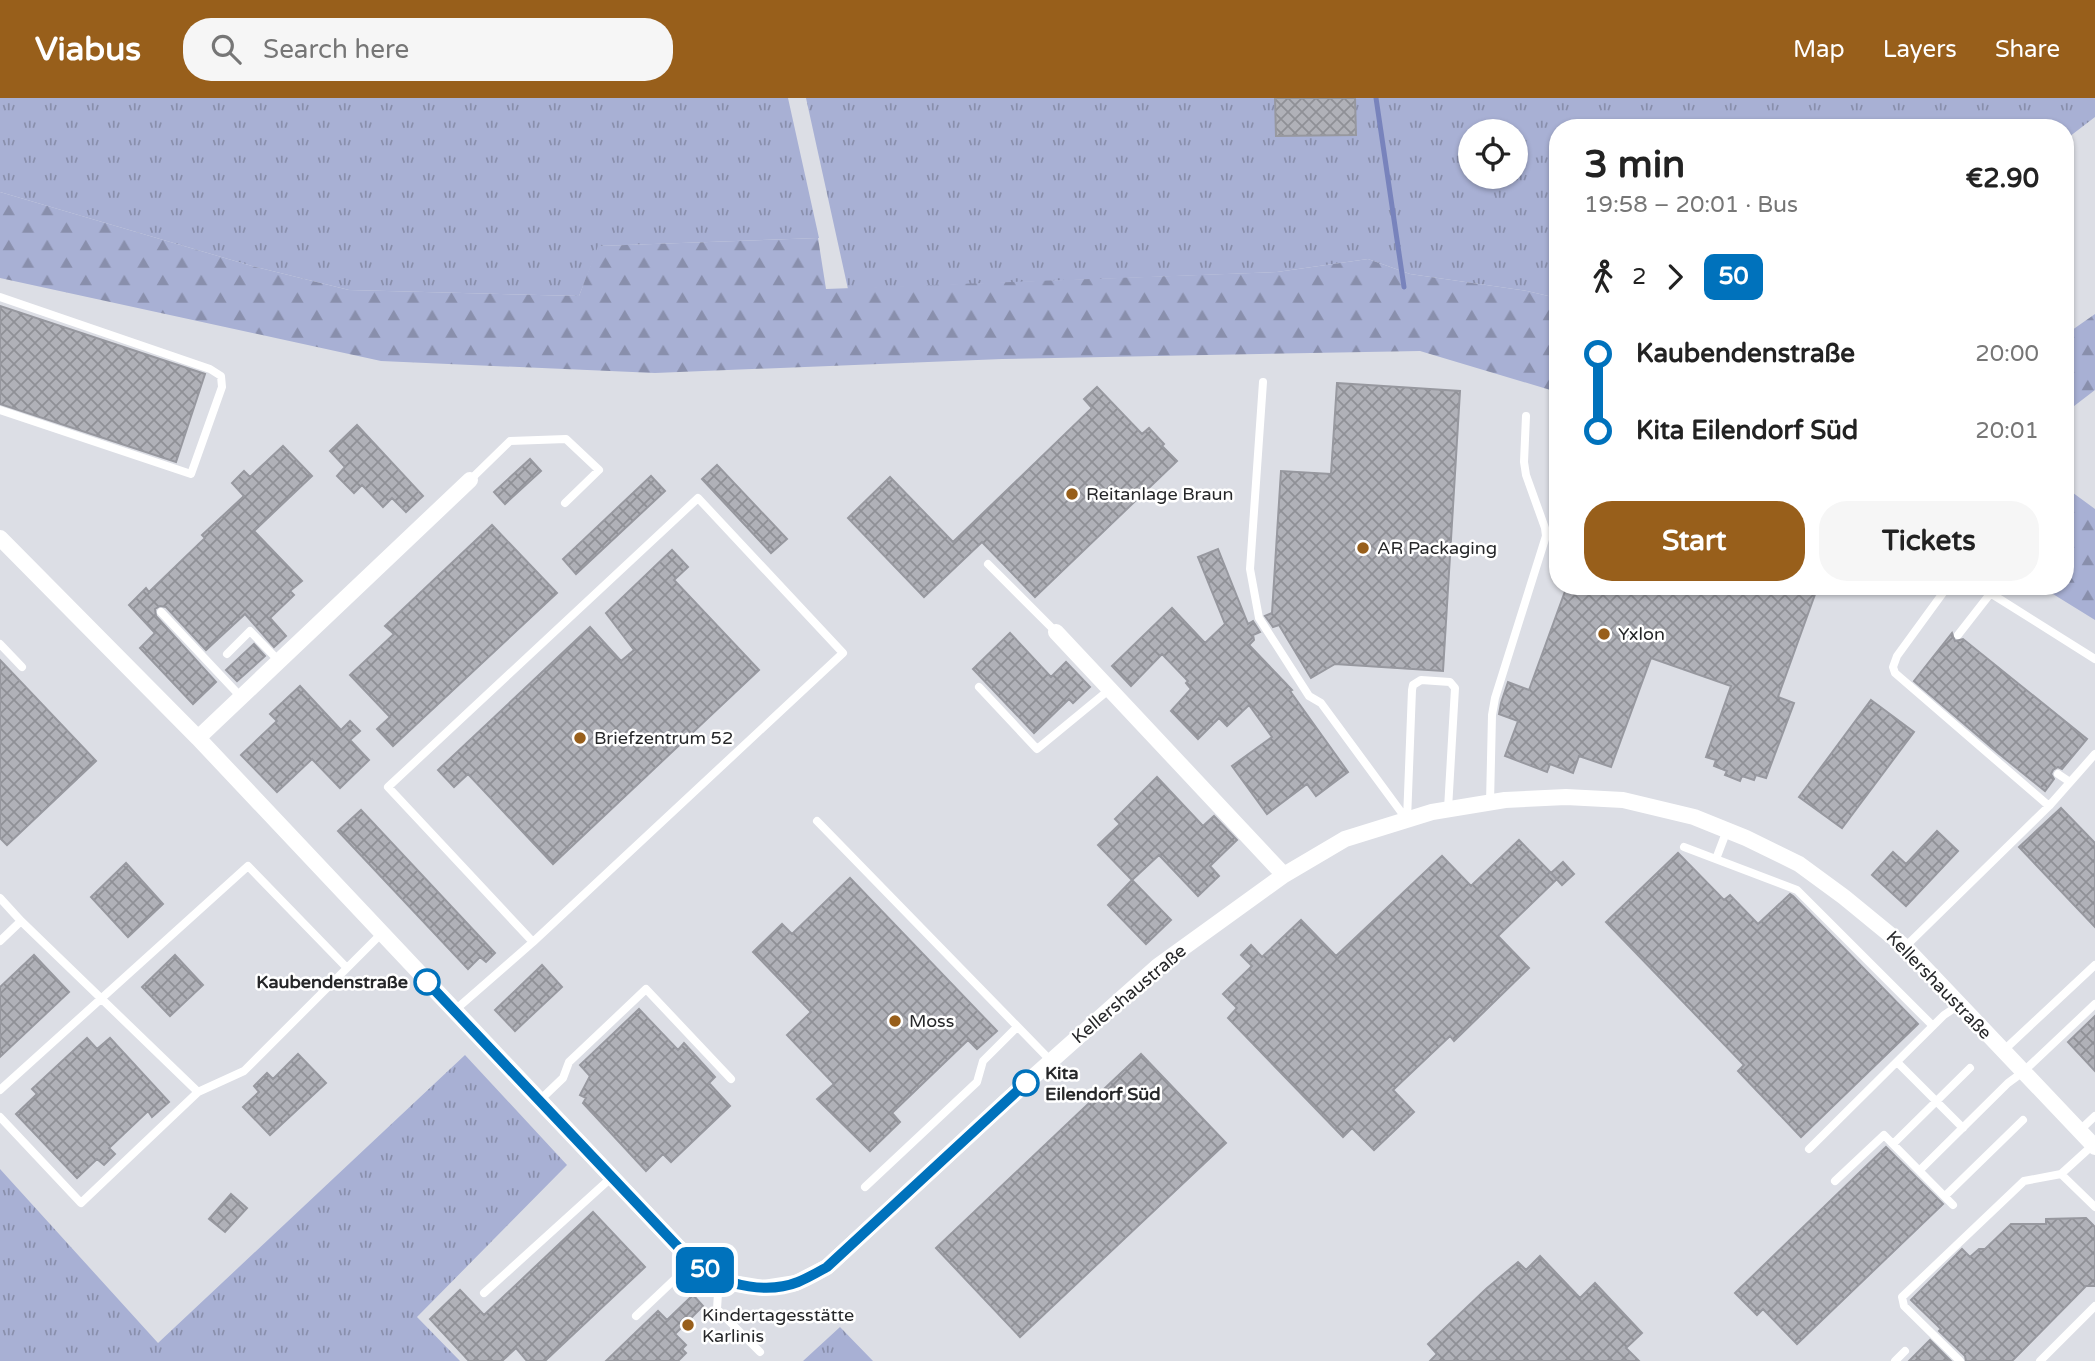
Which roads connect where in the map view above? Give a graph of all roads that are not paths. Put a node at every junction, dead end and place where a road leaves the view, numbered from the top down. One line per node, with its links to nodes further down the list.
1 (0, 297): 3 (lane)
2 (1263, 382): 30 (lane)
3 (0, 410)
4 (1525, 416): 27 (lane)
5 (470, 480): 6 (lane); 18 (street)
6 (565, 503)
7 (0, 538): 23 (street)
8 (988, 564): 13 (lane)
9 (1942, 595): 28 (lane)
10 (1989, 595): 14 (lane)
11 (1992, 595): 17 (lane)
12 (161, 612): 22 (lane)
13 (1056, 632): 21 (street)
14 (1958, 635)
15 (0, 644): 19 (lane)
16 (227, 653): 18 (lane)
17 (2095, 659)
18 (279, 661): 22 (street)
19 (22, 667)
20 (979, 687): 21 (lane)
21 (1110, 689): 35 (street)
22 (241, 697): 23 (street)
23 (198, 738): 38 (street)
24 (2095, 754): 26 (lane)
25 (2058, 774): 26 (lane)
26 (2070, 782): 28 (lane)
27 (1490, 803): 29 (street, Kellershaustraße); 32 (street, Kellershaustraße)
28 (2049, 806): 41 (lane)
29 (1448, 809): 30 (street, Kellershaustraße); 30 (lane)
30 (1407, 820): 35 (street, Kellershaustraße)
31 (817, 821): 49 (lane)
32 (1727, 830): 34 (lane); 41 (street, Kellershaustraße)
33 (1684, 847): 34 (lane)
34 (1716, 859): 48 (lane)
35 (1283, 875): 51 (street, Kellershaustraße)
36 (0, 898): 37 (lane)
37 (21, 921): 39 (lane); 44 (lane)
38 (382, 933): 43 (lane); 47 (street)
39 (0, 941)
40 (533, 942): 40 (lane); 47 (lane)
41 (1905, 947): 45 (street, Kellershaustraße)
42 (2095, 965): 50 (lane)
43 (346, 968): 44 (lane); 57 (lane)
44 (102, 999): 56 (lane); 57 (lane)
45 (1959, 1004): 48 (lane); 50 (street, Kellershaustraße)
46 (2095, 1004): 54 (lane)
47 (454, 1011): 58 (street)
48 (1933, 1026): 52 (lane)
49 (1017, 1027): 51 (lane); 72 (lane)
50 (2003, 1051): 54 (street, Kellershaustraße)
51 (1051, 1061): 77 (street, Kellershaustraße)
52 (1897, 1062): 59 (lane); 67 (lane)
53 (1970, 1068): 59 (lane)
54 (2023, 1072): 63 (lane); 64 (street, Kellershaustraße)
55 (731, 1079): 58 (lane)
56 (0, 1090)
57 (198, 1092): 61 (lane)
58 (539, 1101): 70 (street)
59 (1936, 1101): 63 (lane); 65 (lane)
60 (2095, 1116): 64 (lane)
61 (0, 1117)
62 (2023, 1120): 73 (lane)
63 (1963, 1128): 68 (lane)
64 (2079, 1131): 66 (street, Kellershaustraße)
65 (1893, 1144): 68 (lane); 71 (lane)
66 (2094, 1146): 69 (lane)
67 (1809, 1149)
68 (1920, 1170): 73 (lane)
69 (2061, 1174): 75 (lane); 84 (lane)
70 (612, 1177): 76 (street, Kellershaustraße); 78 (lane)
71 (1835, 1181)
72 (865, 1187)
73 (1945, 1196): 74 (lane)
74 (1953, 1205)
75 (2095, 1207)
76 (694, 1261): 77 (street, Kellershaustraße); 80 (lane)
77 (719, 1277): 82 (lane)
78 (484, 1293)
79 (2095, 1306): 85 (lane)
80 (636, 1316)
81 (1905, 1351): 83 (lane)
82 (760, 1352)
83 (1895, 1361)
84 (1960, 1361)
85 (2040, 1361)

